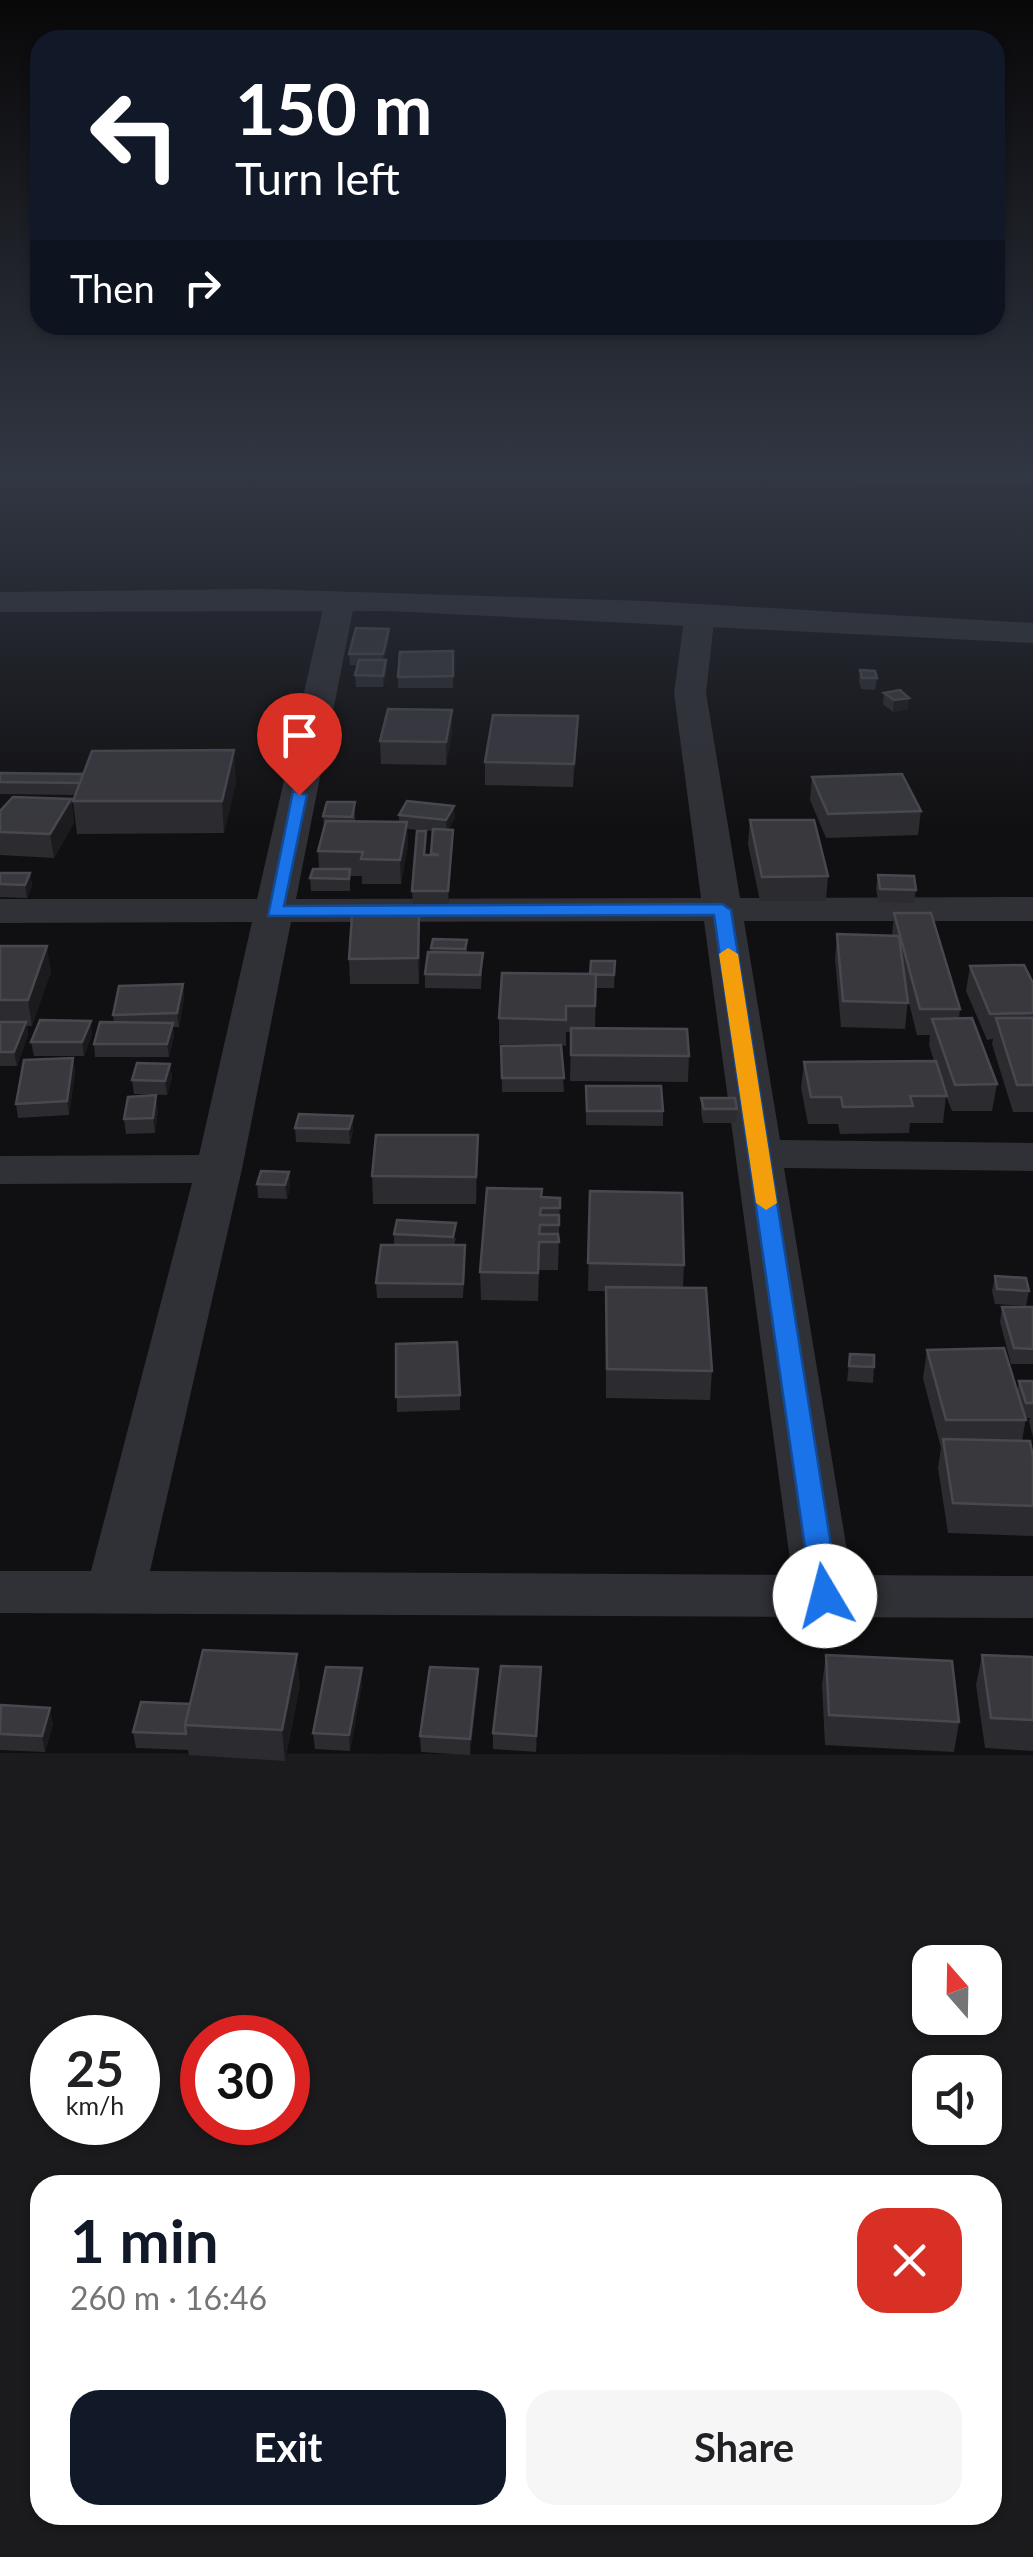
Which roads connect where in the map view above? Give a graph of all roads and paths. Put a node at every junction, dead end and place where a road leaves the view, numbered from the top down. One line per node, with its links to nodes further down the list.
1 (340, 600): 2 (street); 3 (street); 8 (street)
2 (0, 602)
3 (700, 613): 4 (street); 6 (street)
4 (1033, 633)
5 (1033, 909): 6 (street)
6 (722, 910): 8 (street); 9 (street)
7 (0, 911): 8 (street)
8 (274, 912): 12 (street)
9 (759, 1154): 10 (street); 15 (street)
10 (1033, 1158)
11 (0, 1170): 12 (street)
12 (219, 1170): 14 (street)
13 (0, 1592): 14 (street)
14 (115, 1593): 15 (street)
15 (825, 1596): 16 (street)
16 (1033, 1597)

